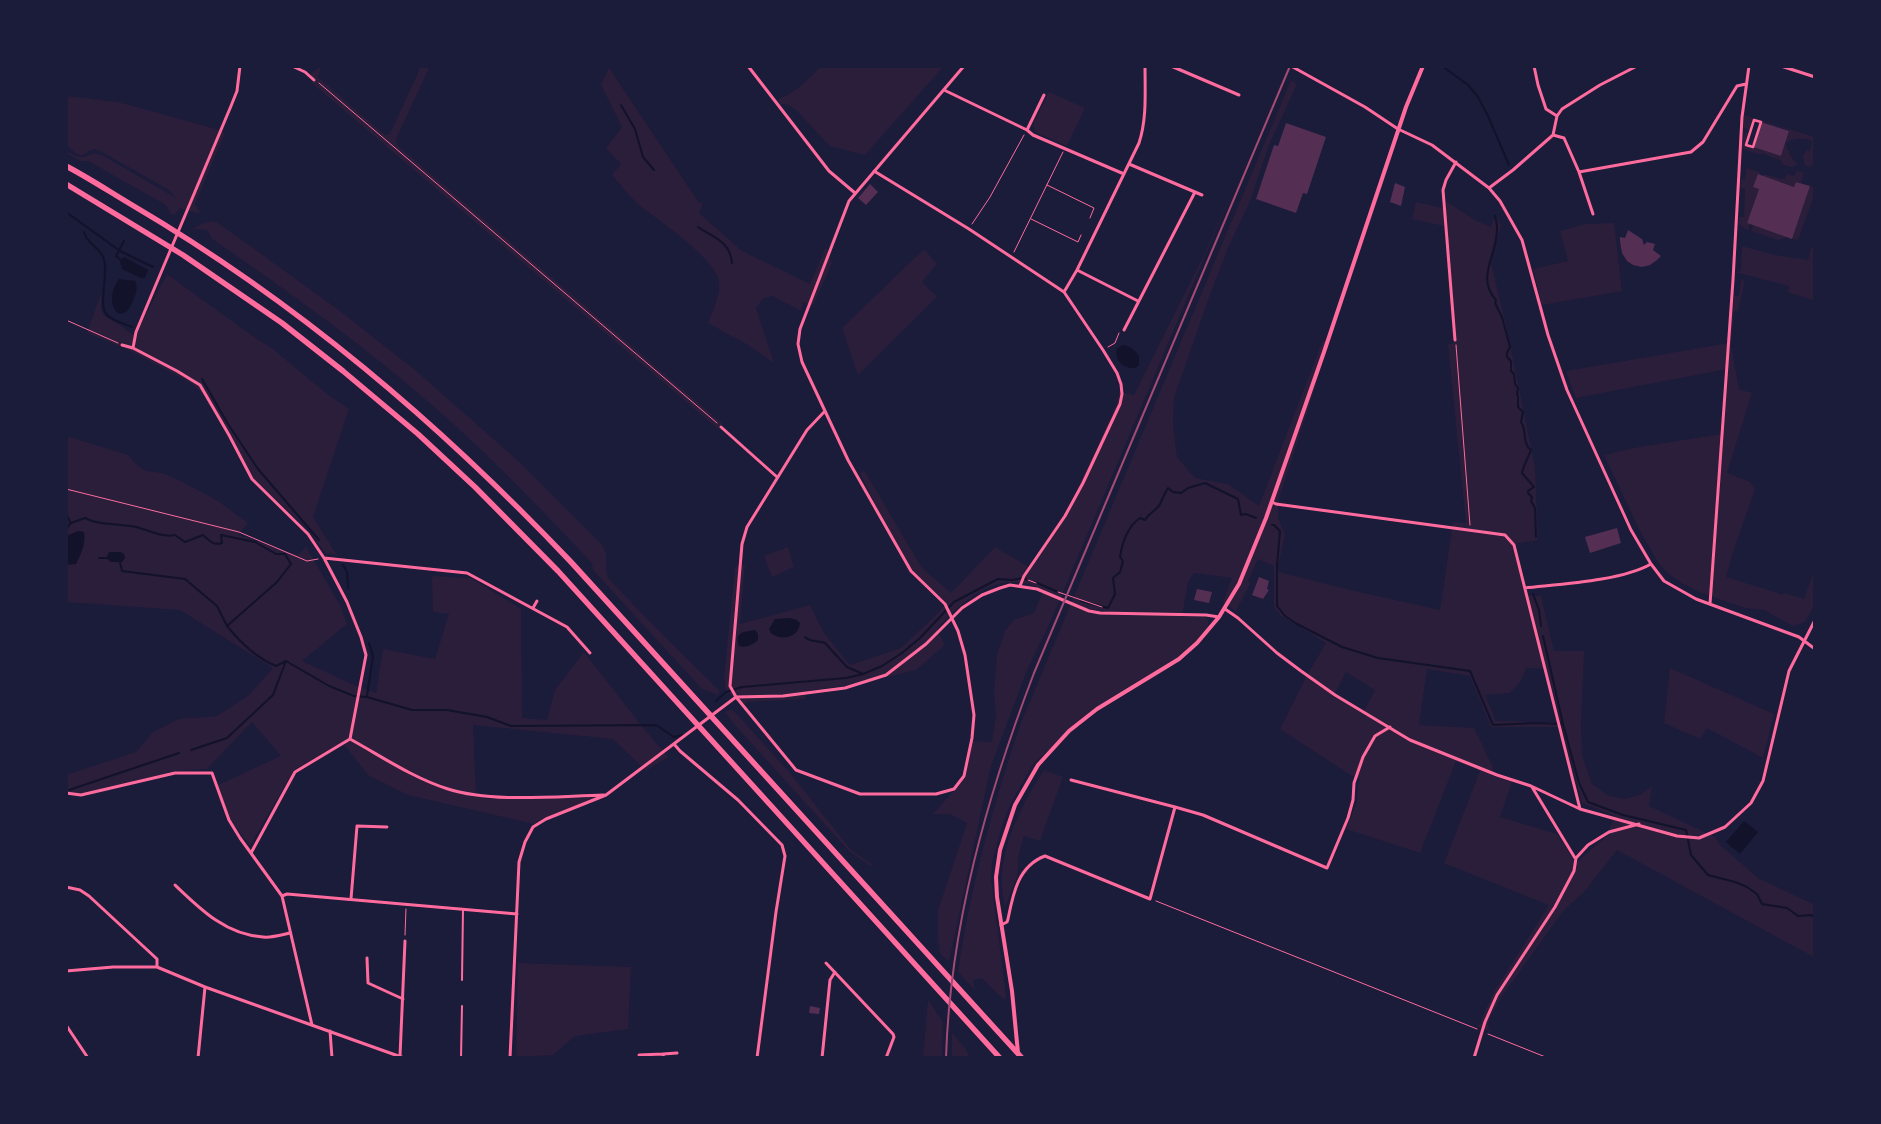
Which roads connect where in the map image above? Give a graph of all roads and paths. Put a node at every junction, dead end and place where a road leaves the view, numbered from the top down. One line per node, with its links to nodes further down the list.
1 (240, 66): 50 (street)
2 (292, 66): 14 (street)
3 (964, 66): 16 (street)
4 (1145, 66): 26 (street)
5 (1171, 66): 18 (street)
6 (1291, 66): 20 (street)
7 (1423, 66): 20 (street)
8 (1534, 66): 19 (street)
9 (1637, 66): 19 (street)
10 (1749, 66): 15 (street)
11 (1781, 66): 13 (street)
12 (749, 67): 35 (street)
13 (1815, 77)
14 (314, 80): 53 (path)
15 (1746, 84): 29 (street); 66 (street)
16 (944, 90): 21 (street); 28 (street)
17 (1044, 95): 21 (street)
18 (1239, 95)
19 (1556, 116): 22 (street)
20 (1398, 129): 25 (street); 56 (street)
21 (1027, 130): 24 (street); 40 (path)
22 (1553, 135): 29 (street); 33 (street)
23 (1753, 147): 23 (street)
24 (1064, 149): 30 (street); 32 (path)
25 (1456, 162): 33 (street); 48 (street)
26 (1129, 164): 30 (street); 34 (street)
27 (66, 166): 127 (highway)
28 (874, 171): 35 (street); 40 (street)
29 (1579, 172): 37 (street)
30 (1124, 174): 43 (street)
31 (66, 184): 126 (highway)
32 (1046, 185): 38 (path); 39 (path)
33 (1489, 188): 59 (street)
34 (1195, 192): 36 (street); 45 (street)
35 (855, 193): 52 (street)
36 (1202, 196)
37 (1593, 214)
38 (1030, 218): 41 (path); 42 (path)
39 (1090, 218)
40 (969, 229): 42 (street)
41 (1081, 235)
42 (1011, 258): 44 (street)
43 (1077, 270): 44 (street); 45 (street)
44 (1064, 292): 51 (street)
45 (1138, 301): 47 (street)
46 (66, 320): 49 (path)
47 (1124, 330): 51 (path)
48 (1455, 340): 57 (path)
49 (122, 345): 50 (street)
50 (132, 348): 58 (street)
51 (1103, 350): 60 (street)
52 (824, 411): 54 (street); 70 (street)
53 (721, 427): 54 (street)
54 (777, 476): 76 (street)
55 (66, 489): 58 (path)
56 (1271, 501): 57 (street); 69 (street)
57 (1470, 529): 63 (street)
58 (324, 558): 67 (street); 78 (street)
59 (1651, 564): 63 (street); 66 (street)
60 (1023, 578): 61 (path); 62 (street)
61 (1042, 585)
62 (1020, 586): 70 (street); 71 (street)
63 (1525, 588): 85 (street)
64 (1051, 589): 68 (path)
65 (537, 602): 67 (street)
66 (1710, 604): 73 (street)
67 (533, 608): 75 (street)
68 (1107, 608)
69 (1225, 609): 71 (street); 77 (street)
70 (952, 618): 76 (street); 76 (street)
71 (1219, 618): 98 (street)
72 (1815, 620): 73 (street)
73 (1804, 640): 74 (street); 86 (street)
74 (1815, 649)
75 (590, 653)
76 (736, 696): 79 (street)
77 (1390, 727): 81 (street); 84 (street)
78 (350, 739): 83 (street); 88 (street)
79 (674, 744): 83 (street); 123 (street)
80 (1071, 780): 84 (street)
81 (1531, 786): 85 (street); 89 (street)
82 (66, 793): 88 (street)
83 (606, 795): 97 (street)
84 (1175, 807): 93 (street)
85 (1580, 809): 86 (street)
86 (1639, 824): 89 (street)
87 (387, 827): 94 (street)
88 (251, 853): 92 (street)
89 (1576, 858): 113 (street)
90 (175, 885): 99 (street)
91 (66, 887): 103 (street)
92 (282, 896): 94 (street); 99 (street)
93 (1150, 898): 98 (street); 113 (path)
94 (351, 900): 95 (street)
95 (406, 905): 96 (street); 100 (path)
96 (463, 910): 97 (street); 106 (lane)
97 (517, 914): 122 (street)
98 (1001, 925): 127 (street)
99 (290, 933): 111 (street)
100 (405, 941): 108 (street)
101 (367, 958): 108 (street)
102 (826, 963): 105 (street)
103 (158, 967): 104 (street); 107 (street)
104 (66, 971)
105 (835, 972): 124 (street); 125 (street)
106 (462, 980)
107 (205, 987): 111 (street); 119 (street)
108 (403, 998): 117 (street)
109 (462, 1006): 121 (lane)
110 (66, 1025): 118 (street)
111 (312, 1025): 112 (street)
112 (330, 1031): 117 (street); 120 (street)
113 (1483, 1032): 128 (street); 129 (path)
114 (677, 1053): 116 (street)
115 (639, 1056): 116 (street)
116 (664, 1056)
117 (402, 1057)
118 (88, 1058)
119 (198, 1058)
120 (332, 1058)
121 (462, 1058)
122 (510, 1058)
123 (757, 1058)
124 (822, 1058)
125 (886, 1058)
126 (1000, 1058)
127 (1020, 1058)
128 (1474, 1058)
129 (1548, 1058)

